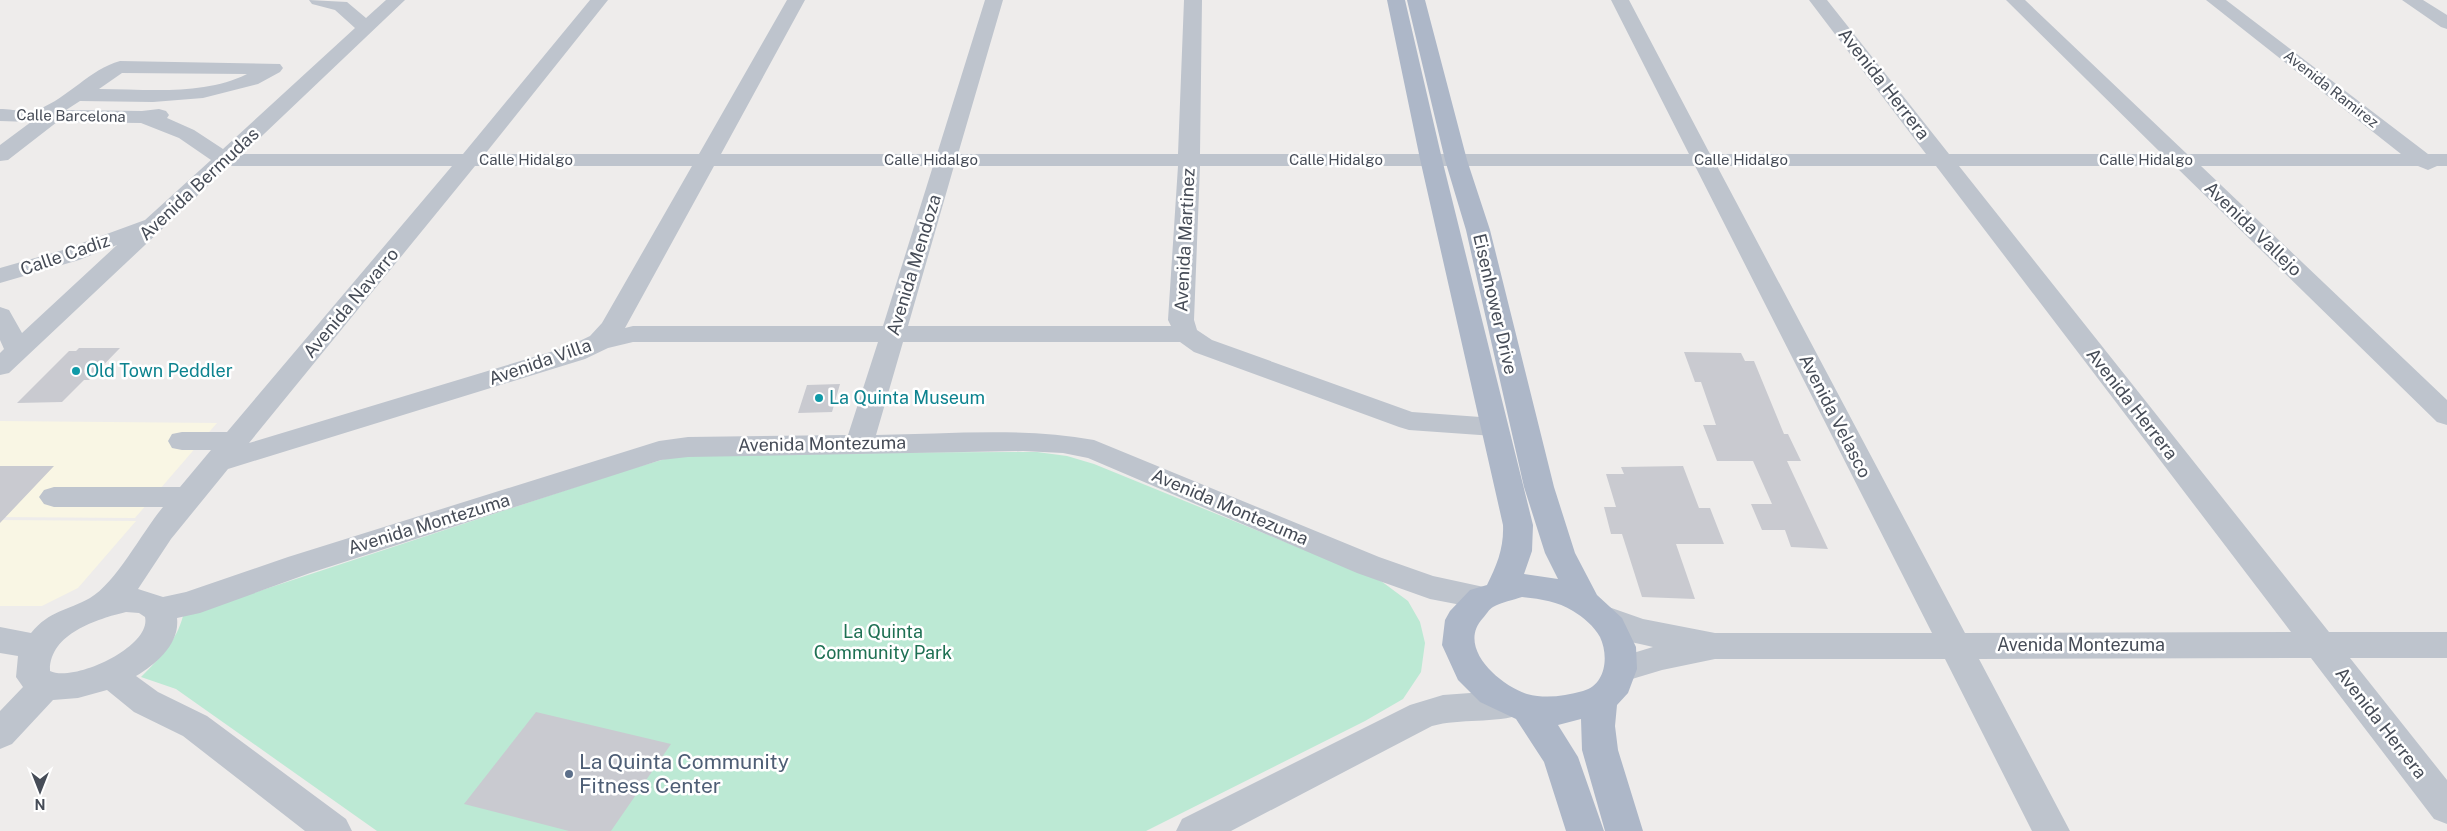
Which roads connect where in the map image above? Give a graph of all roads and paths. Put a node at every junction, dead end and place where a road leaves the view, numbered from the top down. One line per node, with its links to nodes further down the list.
1 (318, 0): 15 (street)
2 (396, 0): 15 (street, Avenida Bermudas)
3 (599, 0): 23 (street, Avenida Navarro)
4 (796, 0): 24 (street, Avenida Villa)
5 (994, 0): 25 (street, Avenida Mendoza)
6 (1193, 0): 26 (street, Avenida Martinez)
7 (1396, 0): 27 (main road, Eisenhower Drive)
8 (1416, 0): 27 (main road, Eisenhower Drive)
9 (1620, 0): 28 (street, Avenida Velasco)
10 (1818, 0): 29 (street, Avenida Herrera)
11 (2015, 0): 30 (street, Avenida Vallejo)
12 (2215, 0): 31 (street, Avenida Ramirez)
13 (2411, 0): 14 (street)
14 (2447, 23)
15 (367, 28): 16 (street, Avenida Bermudas)
16 (315, 76): 20 (street, Calle Barcelona); 22 (street, Avenida Bermudas)
17 (75, 96): 17 (street); 18 (street); 19 (street)
18 (0, 114): 19 (street, Calle Barcelona)
19 (50, 114): 20 (street, Calle Barcelona); 21 (street)
20 (142, 117): 22 (street, Calle Barcelona)
21 (0, 155)
22 (225, 160): 23 (street, Calle Hidalgo); 34 (street, Avenida Bermudas)
23 (469, 160): 24 (street, Calle Hidalgo); 45 (street, Avenida Navarro)
24 (706, 160): 25 (street, Calle Hidalgo); 39 (street, Avenida Villa)
25 (946, 160): 26 (street, Calle Hidalgo); 37 (street, Avenida Mendoza)
26 (1188, 160): 27 (street, Calle Hidalgo); 38 (street, Avenida Martinez)
27 (1443, 160): 28 (street, Calle Hidalgo); 42 (main road, Eisenhower Drive); 51 (main road, Eisenhower Drive)
28 (1703, 160): 29 (street, Calle Hidalgo); 53 (street, Avenida Velasco)
29 (1943, 160): 30 (street, Calle Hidalgo); 54 (street, Avenida Herrera)
30 (2181, 160): 31 (street, Calle Hidalgo); 41 (street, Avenida Vallejo)
31 (2424, 160): 32 (street, Calle Hidalgo); 33 (street, Avenida Ramirez)
32 (2447, 160)
33 (2447, 178)
34 (158, 222): 35 (street, Calle Cadiz); 40 (street, Avenida Bermudas)
35 (0, 276)
36 (0, 315): 40 (street)
37 (893, 334): 38 (street); 39 (street); 44 (street, Avenida Mendoza)
38 (1186, 334): 42 (street, Avenida Martinez)
39 (599, 342): 45 (street, Avenida Villa)
40 (9, 358)
41 (2447, 416)
42 (1494, 427): 48 (main road, Eisenhower Drive)
43 (182, 441): 45 (street, Avenida Villa)
44 (860, 443): 48 (street, Avenida Montezuma); 50 (street, Avenida Montezuma)
45 (226, 452): 47 (street, Avenida Navarro)
46 (54, 497): 47 (street)
47 (188, 497): 49 (street, Avenida Navarro)
48 (1491, 593): 51 (main road); 62 (main road, Eisenhower Drive)
49 (103, 605): 50 (street); 55 (street)
50 (159, 610): 59 (street)
51 (1594, 610): 56 (street, Avenida Montezuma); 58 (main road, Eisenhower Drive)
52 (0, 640): 55 (street)
53 (1954, 645): 54 (street, Avenida Montezuma); 56 (street, Avenida Montezuma); 69 (street, Avenida Velasco)
54 (2320, 645): 57 (street, Avenida Montezuma); 64 (street, Avenida Herrera)
55 (38, 646): 60 (street)
56 (1715, 646): 58 (street, Avenida Montezuma)
57 (2447, 646)
58 (1622, 669): 61 (main road, Eisenhower Drive)
59 (118, 671): 60 (street); 65 (street)
60 (46, 685): 63 (street)
61 (1601, 700): 62 (main road, Eisenhower Drive); 68 (main road)
62 (1519, 706): 66 (street); 67 (main road, Eisenhower Drive)
63 (0, 734)
64 (2447, 808)
65 (334, 831)
66 (1195, 831)
67 (1585, 831)
68 (1624, 831)
69 (2051, 831)

